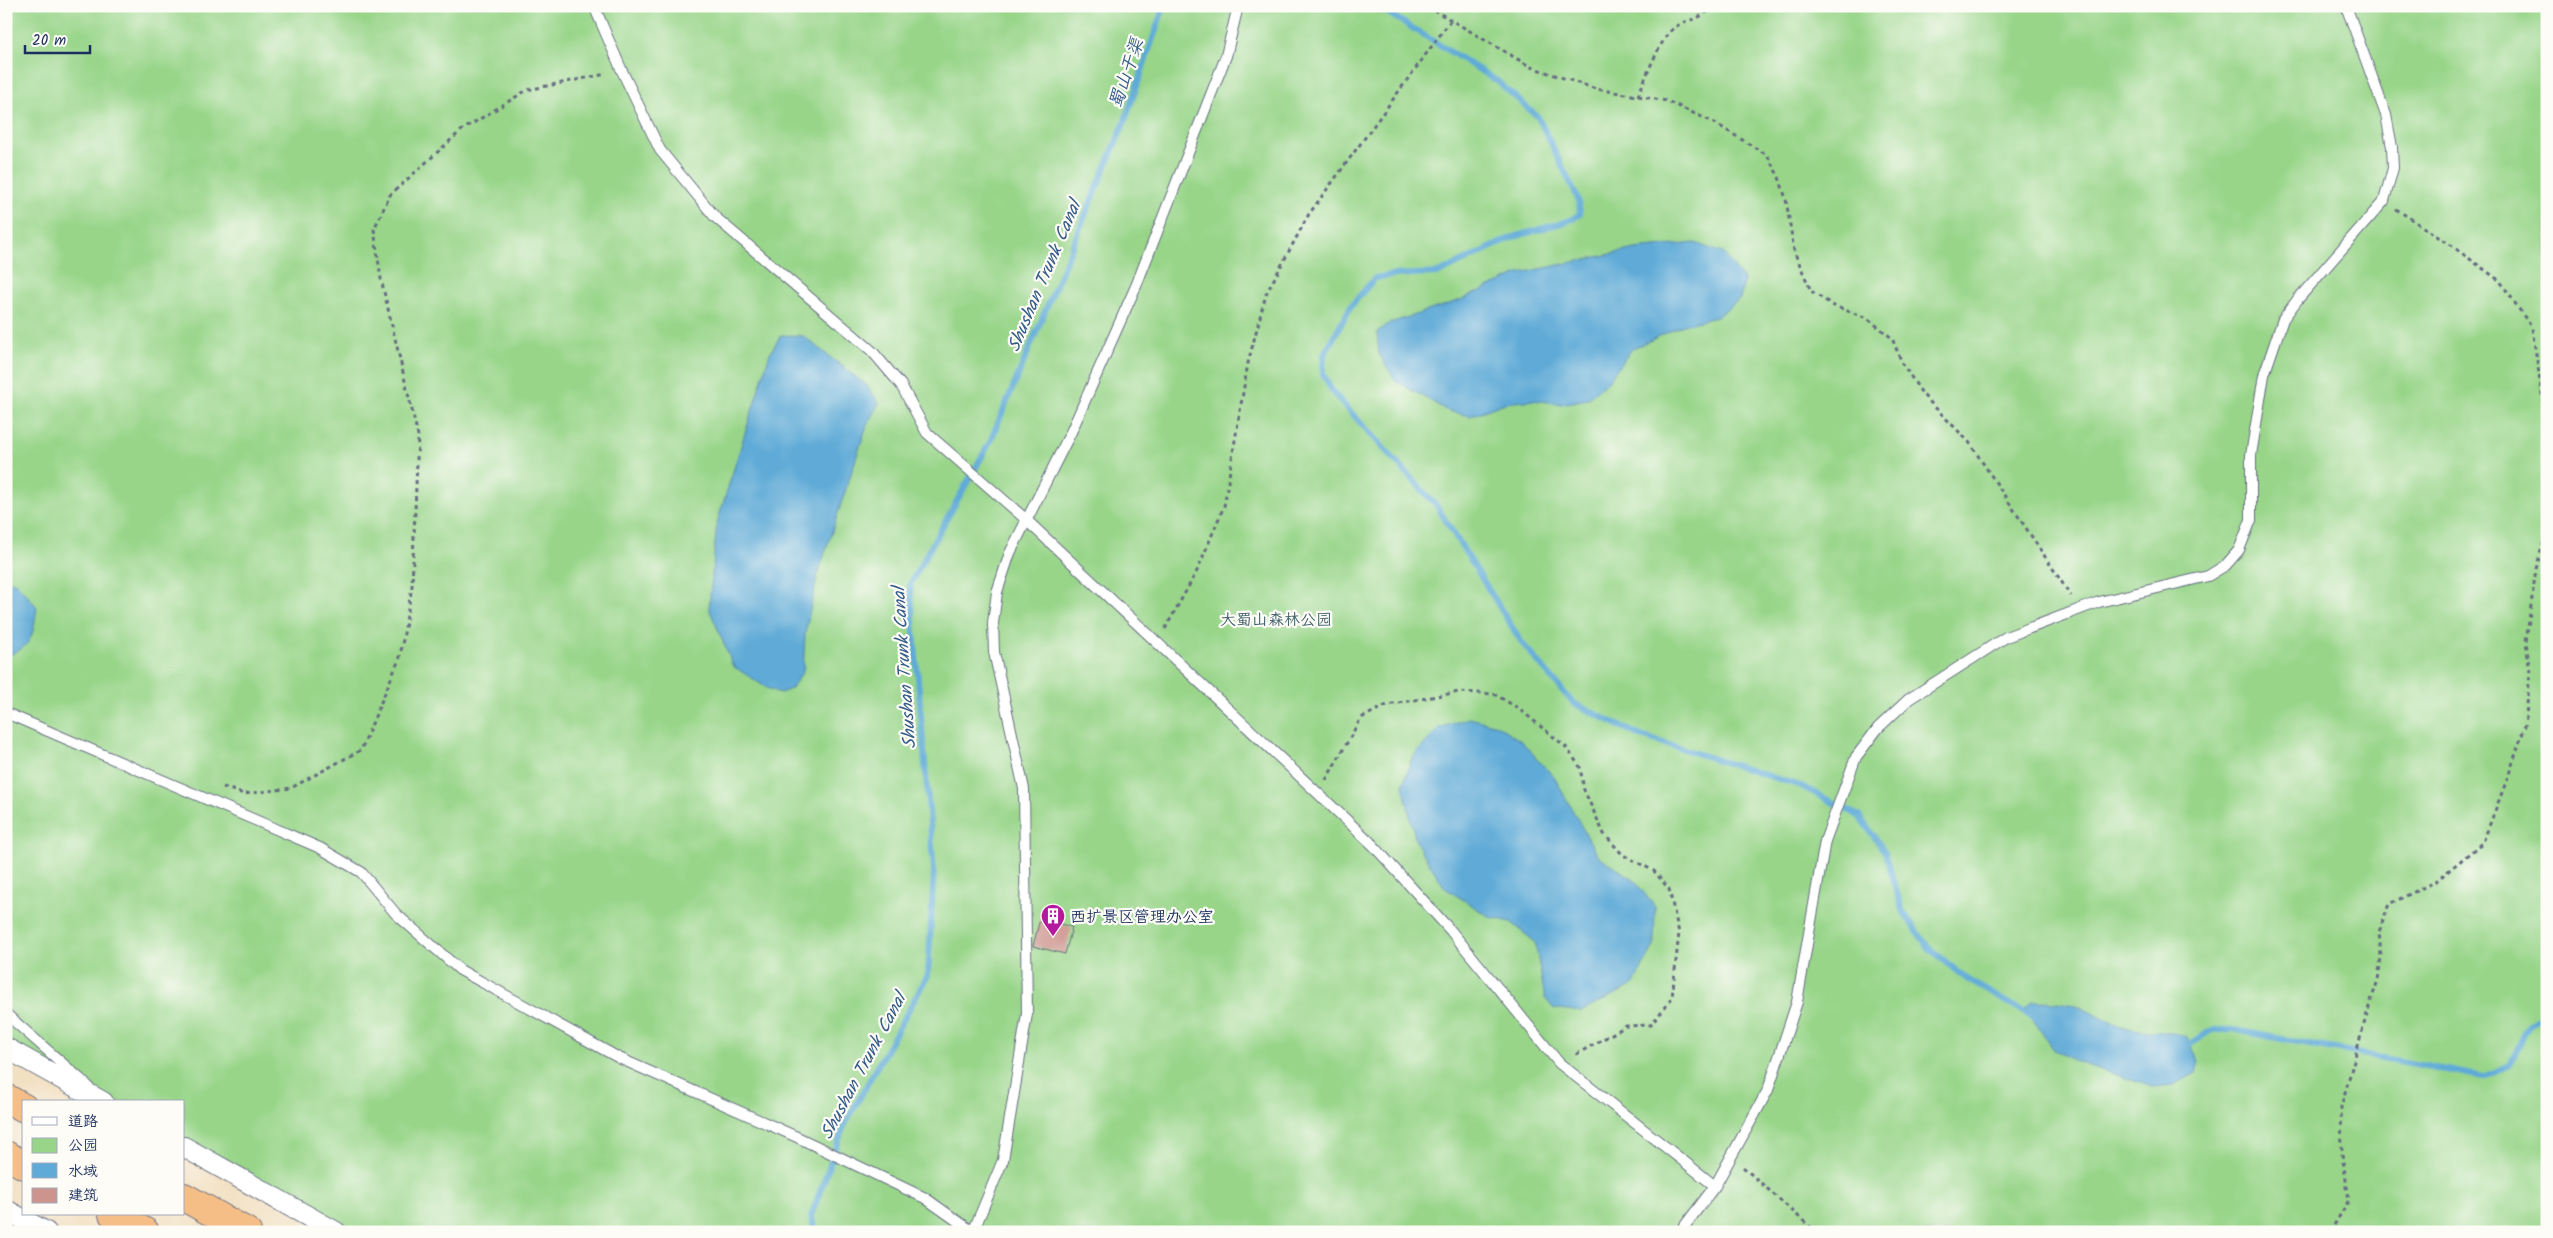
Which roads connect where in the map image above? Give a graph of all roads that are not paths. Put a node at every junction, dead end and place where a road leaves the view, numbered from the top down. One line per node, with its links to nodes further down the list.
1 (594, 6): 4 (lane)
2 (1238, 6): 4 (lane)
3 (2346, 6): 15 (lane)
4 (1025, 519): 15 (lane); 23 (lane)
5 (6, 713): 23 (lane)
6 (6, 1014): 10 (lane)
7 (6, 1048): 9 (street)
8 (6, 1098): 11 (highway)
9 (101, 1100)
10 (103, 1100)
11 (22, 1107)
12 (185, 1148): 22 (street)
13 (6, 1155): 14 (highway)
14 (22, 1164)
15 (1715, 1186): 24 (lane)
16 (185, 1198): 21 (highway)
17 (6, 1210): 19 (street)
18 (117, 1216): 20 (highway)
19 (46, 1232)
20 (145, 1232)
21 (246, 1232)
22 (336, 1232)
23 (973, 1232)
24 (1680, 1232)

